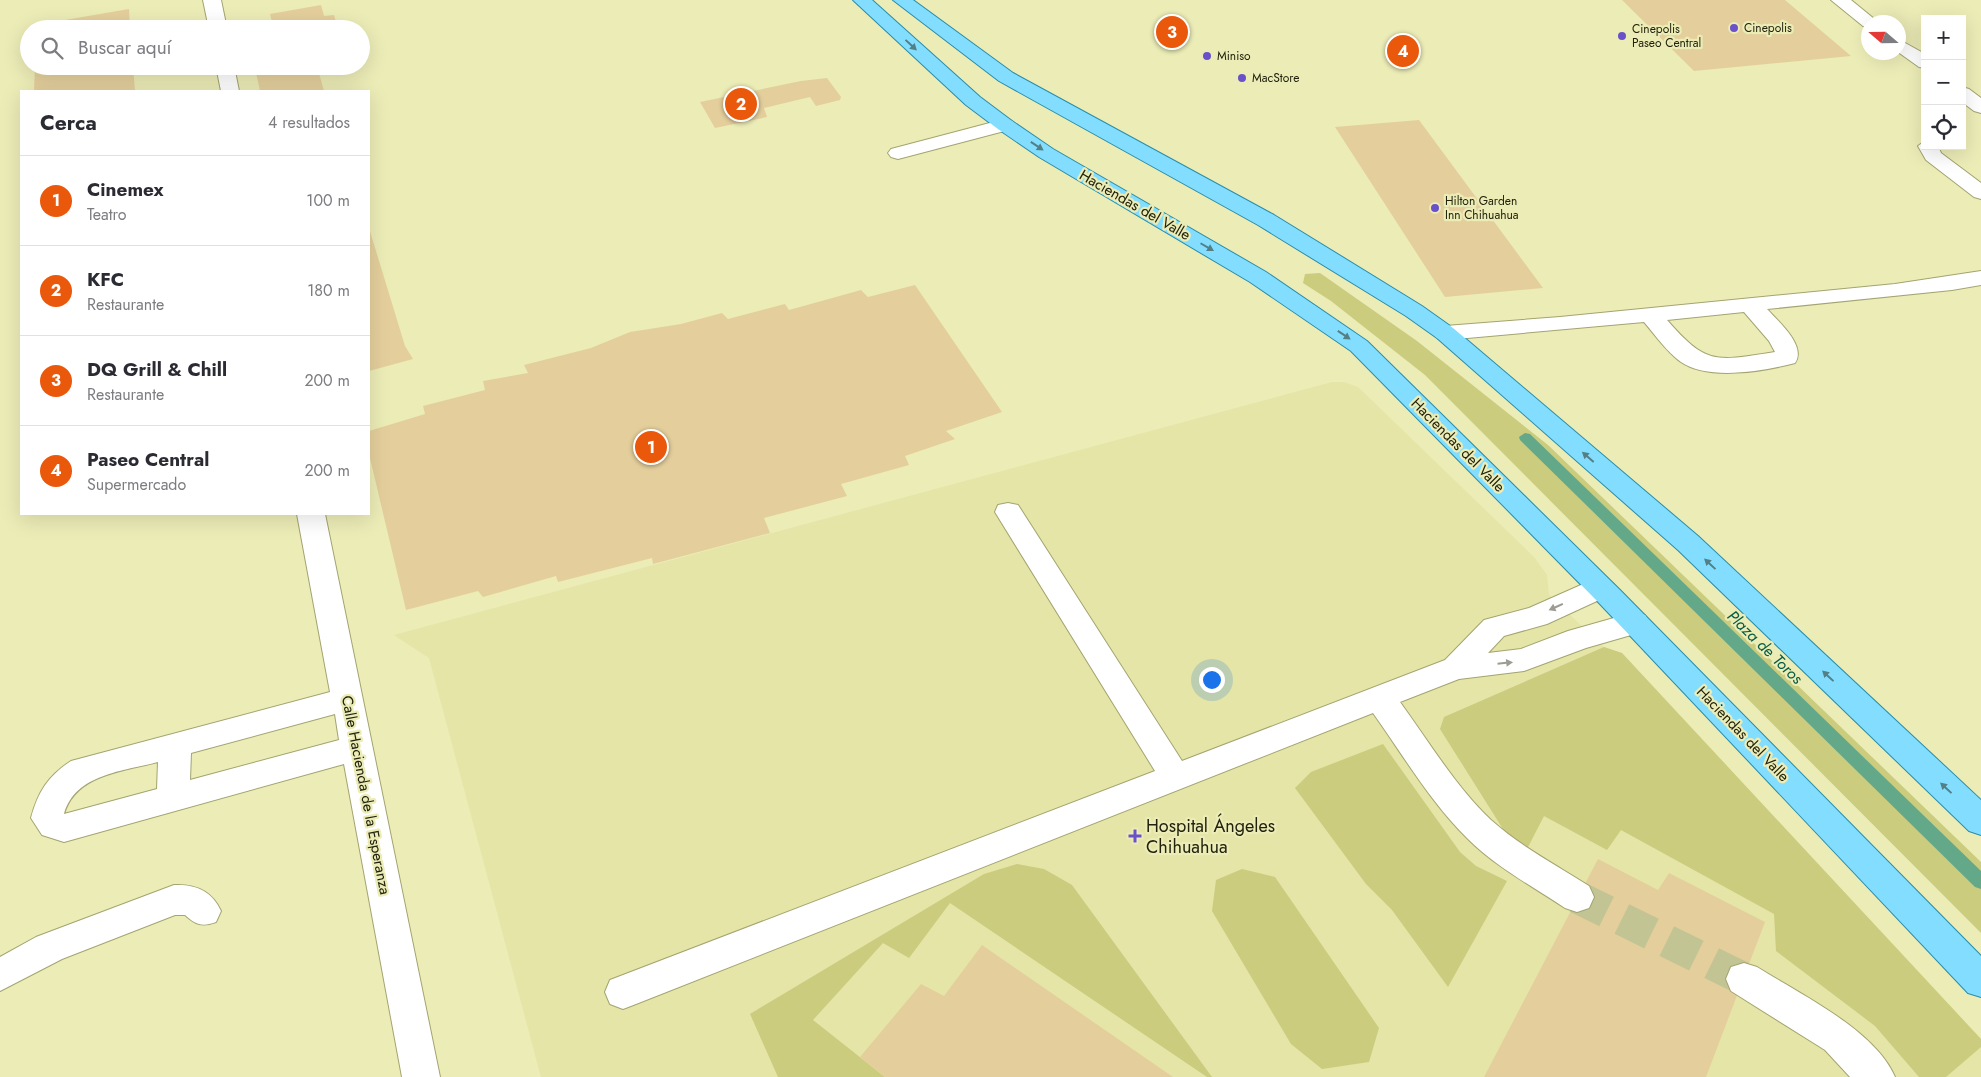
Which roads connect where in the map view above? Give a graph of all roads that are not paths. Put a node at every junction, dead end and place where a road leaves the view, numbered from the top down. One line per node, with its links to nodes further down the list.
1 (212, 0): 7 (street)
2 (862, 0): 6 (main road, Haciendas del Valle)
3 (1840, 0): 5 (street)
4 (923, 12): 6 (main road); 19 (main road)
5 (1861, 16)
6 (883, 19): 12 (main road, Haciendas del Valle, one-way to 12)
7 (216, 20)
8 (1906, 50): 9 (street)
9 (1921, 60)
10 (227, 75): 11 (street)
11 (230, 90)
12 (1005, 125): 14 (street); 22 (main road, Haciendas del Valle, one-way to 22)
13 (1930, 150): 15 (street)
14 (898, 153)
15 (1981, 193)
16 (1981, 278): 17 (street)
17 (1750, 304): 18 (street); 18 (street)
18 (1650, 315): 19 (street)
19 (1445, 333): 31 (main road, one-way to 19)
20 (1008, 512): 29 (street)
21 (311, 515): 26 (street, Calle Hacienda de la Esperanza)
22 (1600, 588): 23 (main road, Haciendas del Valle); 24 (street, one-way to 24)
23 (1636, 623): 24 (street, one-way to 23); 36 (main road, Haciendas del Valle)
24 (1456, 668): 25 (street)
25 (1380, 697): 29 (street); 32 (street)
26 (347, 699): 27 (street); 28 (street, Calle Hacienda de la Esperanza)
27 (175, 745): 30 (street); 30 (street)
28 (357, 748): 30 (street); 38 (street, Calle Hacienda de la Esperanza)
29 (1175, 777): 37 (street)
30 (173, 798)
31 (1981, 821)
32 (1577, 897)
33 (204, 911): 34 (street)
34 (0, 975)
35 (1744, 979): 39 (street)
36 (1981, 981)
37 (623, 992)
38 (421, 1077)
39 (1876, 1077)

